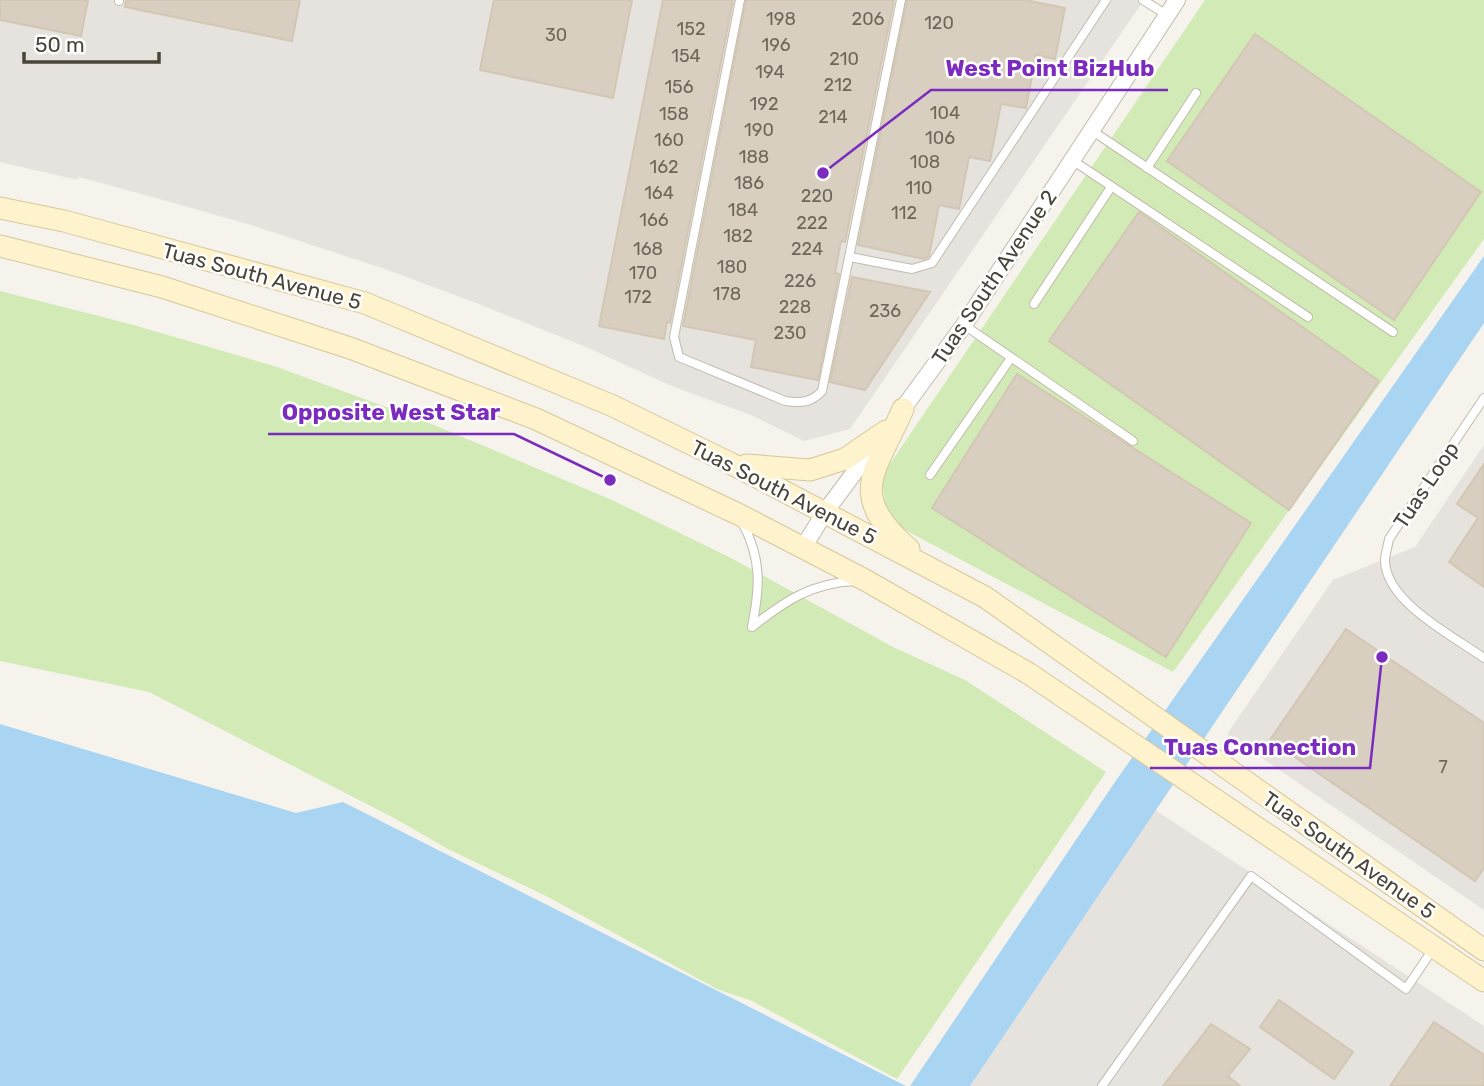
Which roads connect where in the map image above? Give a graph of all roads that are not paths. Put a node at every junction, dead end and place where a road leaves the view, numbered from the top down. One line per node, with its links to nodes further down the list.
1 (740, 0): 14 (lane)
2 (901, 0): 14 (lane)
3 (1106, 0): 14 (lane)
4 (1143, 0): 6 (lane)
5 (1177, 0): 6 (street, Tuas South Avenue 2)
6 (1167, 15): 8 (street, Tuas South Avenue 2)
7 (1196, 93): 10 (lane)
8 (1091, 130): 9 (street, Tuas South Avenue 2); 10 (lane)
9 (1072, 160): 11 (lane); 17 (street, Tuas South Avenue 2)
10 (1147, 167): 18 (lane)
11 (1111, 187): 15 (lane); 16 (lane)
12 (0, 208): 24 (street, Tuas South Avenue 5)
13 (0, 246): 27 (street, Tuas South Avenue 5)
14 (850, 257)
15 (1034, 304)
16 (1308, 317)
17 (964, 325): 19 (lane); 21 (street, Tuas South Avenue 2)
18 (1393, 332)
19 (1012, 358): 23 (lane); 25 (lane)
20 (1484, 398): 31 (lane, Tuas Loop)
21 (903, 409): 22 (street, Tuas South Avenue 2); 29 (street)
22 (886, 431): 24 (street); 26 (street, Tuas South Avenue 2)
23 (1133, 441)
24 (730, 463): 26 (street, Tuas South Avenue 5)
25 (930, 475)
26 (825, 512): 28 (street, Tuas South Avenue 2); 29 (street, Tuas South Avenue 5)
27 (738, 514): 28 (street, Tuas South Avenue 5); 30 (lane)
28 (803, 548): 30 (street, Tuas South Avenue 5)
29 (922, 563): 33 (street, Tuas South Avenue 5)
30 (865, 580): 32 (street, Tuas South Avenue 5)
31 (1484, 658)
32 (1434, 947): 34 (street, Tuas South Avenue 5); 35 (lane)
33 (1484, 950)
34 (1484, 981)
35 (1102, 1086)

